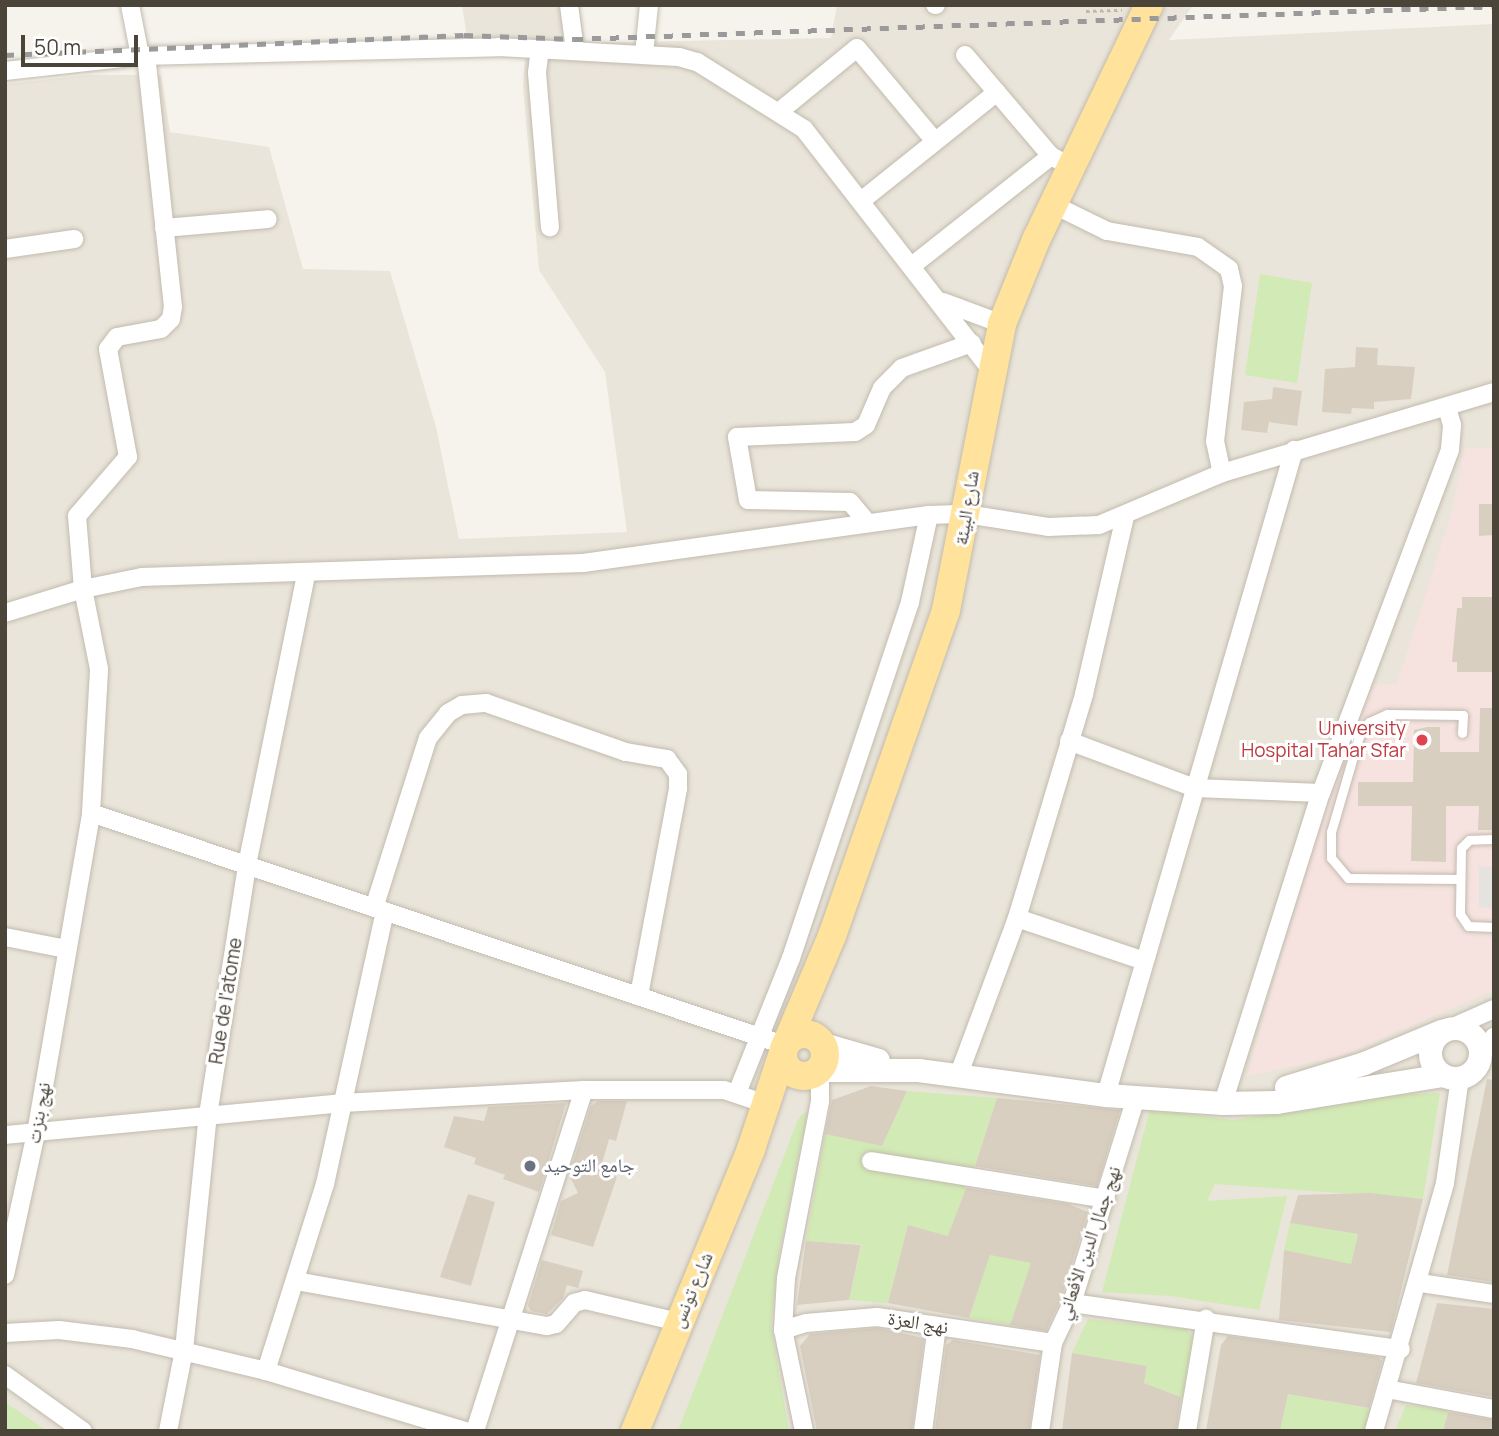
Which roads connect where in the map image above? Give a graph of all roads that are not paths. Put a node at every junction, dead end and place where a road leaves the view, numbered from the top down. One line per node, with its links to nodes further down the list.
1 (130, 5): 9 (street)
2 (569, 5): 6 (street)
3 (649, 5): 7 (street)
4 (1155, 7): 14 (main road, شارع البيئة)
5 (540, 48): 6 (street); 9 (street); 18 (street)
6 (575, 50): 7 (street)
7 (644, 54): 12 (street)
8 (965, 55): 11 (street)
9 (143, 56): 10 (street); 19 (street)
10 (5, 71)
11 (997, 92): 13 (street); 14 (street)
12 (780, 111): 13 (street); 15 (street)
13 (934, 140): 15 (street)
14 (1061, 161): 16 (main road, شارع البيئة); 22 (street)
15 (861, 201): 22 (street)
16 (1052, 204): 24 (main road, شارع البيئة); 30 (street)
17 (268, 219): 19 (street)
18 (550, 227)
19 (164, 228): 36 (street, نهج بنزت)
20 (74, 239): 21 (street)
21 (5, 249)
22 (913, 265): 23 (street)
23 (943, 302): 24 (street); 25 (street)
24 (1002, 324): 26 (main road, شارع البيئة)
25 (972, 343): 26 (street); 34 (street)
26 (990, 369): 31 (main road, شارع البيئة)
27 (1494, 392): 28 (street)
28 (1447, 407): 29 (street); 41 (street)
29 (1294, 450): 30 (street); 40 (street)
30 (1222, 473): 33 (street)
31 (966, 514): 32 (street); 33 (street); 49 (main road, شارع البيئة)
32 (929, 515): 34 (street); 55 (street)
33 (1125, 516): 39 (street)
34 (866, 520): 35 (street)
35 (306, 575): 36 (street); 44 (street, Rue de l'atome)
36 (83, 589): 37 (street); 42 (street, نهج بنزت)
37 (5, 612)
38 (1462, 733): 45 (lane)
39 (1069, 741): 40 (street); 47 (street)
40 (1195, 788): 41 (street); 52 (street)
41 (1321, 793): 64 (street)
42 (91, 813): 44 (street); 51 (street, نهج بنزت)
43 (1494, 839): 45 (lane)
44 (247, 865): 46 (street); 66 (street, Rue de l'atome)
45 (1460, 879): 48 (lane)
46 (379, 910): 53 (street); 53 (street); 63 (street)
47 (1017, 918): 52 (street); 58 (street)
48 (1494, 927)
49 (832, 936): 55 (main road, شارع البيئة); 57 (main road, شارع البيئة)
50 (5, 937): 51 (street)
51 (66, 949): 67 (street, نهج بنزت)
52 (1144, 961): 61 (street)
53 (639, 996): 55 (street)
54 (1494, 1009): 56 (street)
55 (778, 1045): 57 (main road); 57 (main road); 60 (street); 65 (main road, شارع تونس)
56 (1472, 1051): 64 (street); 64 (street); 74 (street)
57 (815, 1066): 58 (street); 69 (main road, شارع تونس); 81 (street)
58 (959, 1074): 61 (street)
59 (584, 1090): 60 (street); 63 (street); 78 (street)
60 (737, 1093): 65 (street)
61 (1106, 1094): 62 (street)
62 (1136, 1098): 64 (street); 71 (street, نهج جمال الدين الأفعاني)
63 (342, 1103): 66 (street); 73 (street)
64 (1223, 1103)
65 (766, 1104): 69 (main road, شارع تونس)
66 (208, 1115): 67 (street); 85 (street, Rue de l'atome)
67 (36, 1133): 68 (street); 72 (street, نهج بنزت)
68 (5, 1135)
69 (751, 1149): 79 (main road, شارع تونس)
70 (871, 1161): 71 (street)
71 (1106, 1199): 76 (street, نهج جمال الدين الأفعاني)
72 (5, 1275)
73 (296, 1281): 78 (street); 86 (street)
74 (1420, 1283): 75 (street); 84 (street)
75 (1494, 1294)
76 (1072, 1303): 77 (street); 83 (street, نهج جمال الدين الأفعاني)
77 (1206, 1319): 84 (street); 98 (street)
78 (510, 1321): 79 (street); 93 (street)
79 (678, 1322): 94 (main road, شارع تونس)
80 (937, 1326): 81 (street, نهج العزة); 83 (street, نهج العزة); 96 (street)
81 (783, 1330): 95 (street)
82 (5, 1333): 85 (street)
83 (1053, 1343): 97 (street, نهج جمال الدين الأفعاني)
84 (1401, 1349): 88 (street)
85 (184, 1350): 86 (street); 91 (street, Rue de l'atome)
86 (266, 1371): 92 (street)
87 (5, 1375): 90 (street)
88 (1387, 1388): 89 (street); 99 (street)
89 (1494, 1409)
90 (83, 1431)
91 (168, 1431)
92 (465, 1431)
93 (475, 1431)
94 (635, 1431)
95 (804, 1431)
96 (923, 1431)
97 (1040, 1431)
98 (1187, 1431)
99 (1374, 1431)

